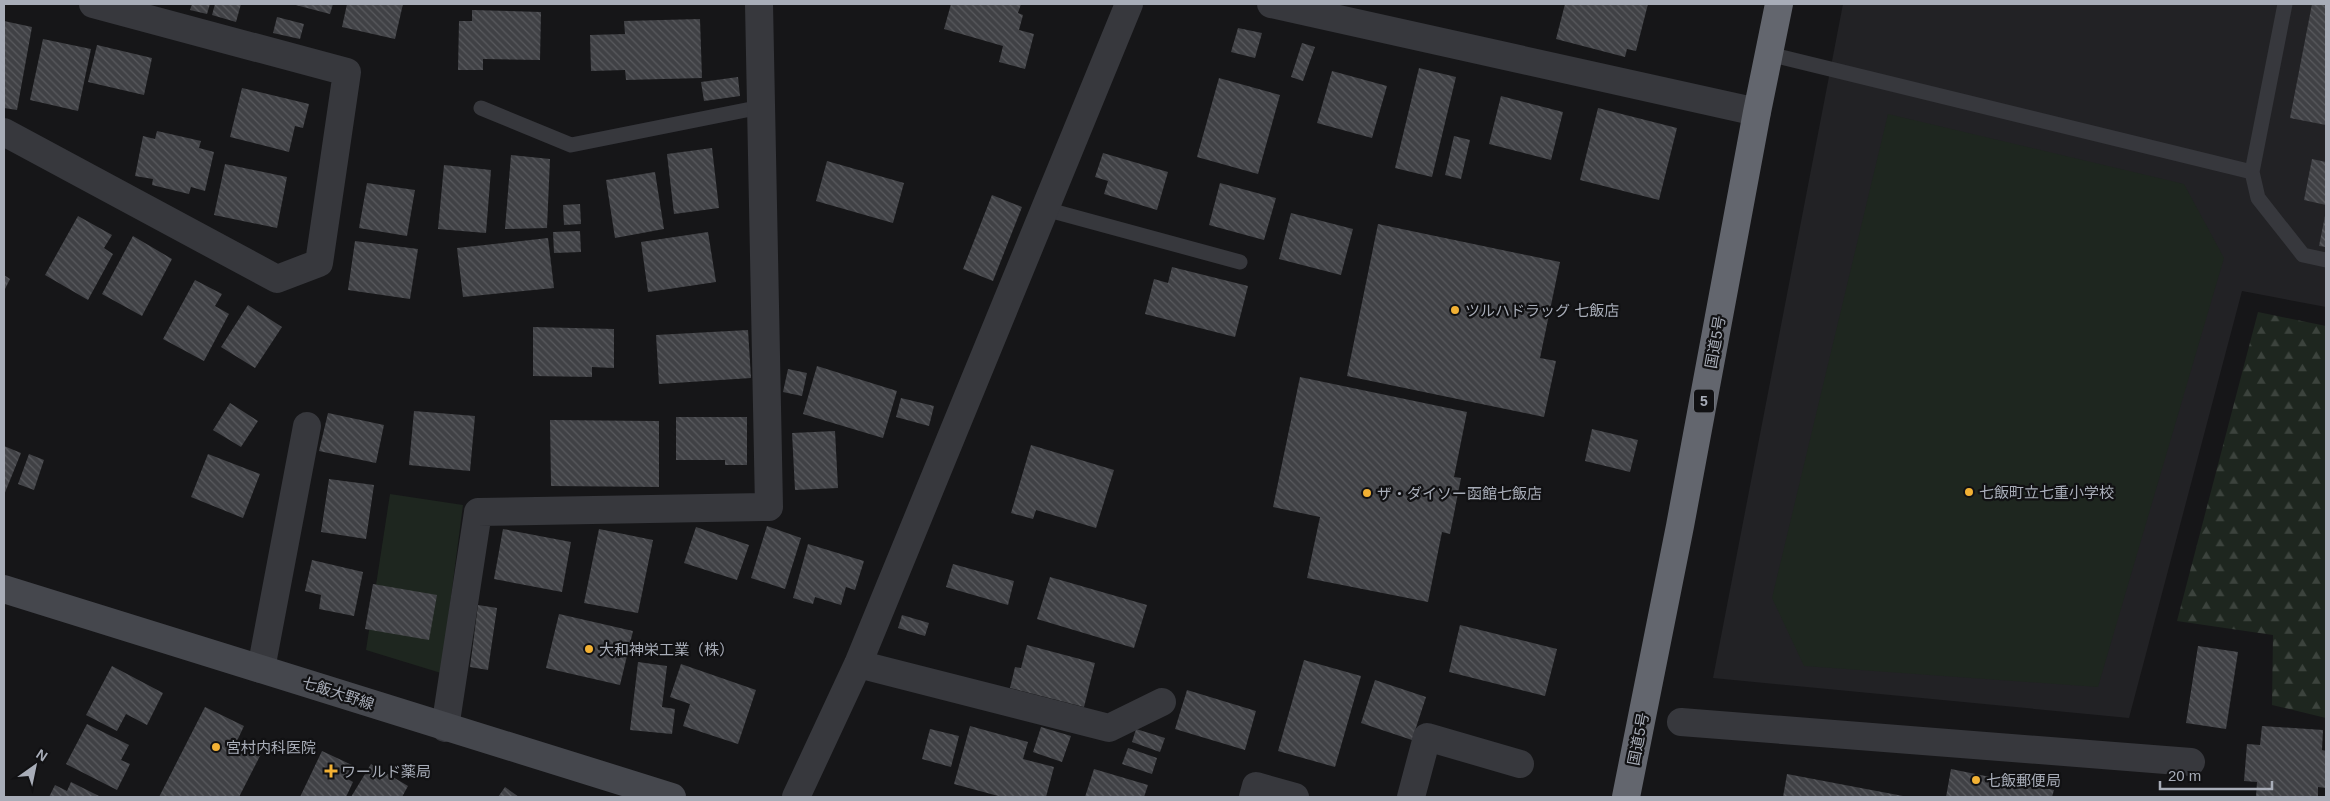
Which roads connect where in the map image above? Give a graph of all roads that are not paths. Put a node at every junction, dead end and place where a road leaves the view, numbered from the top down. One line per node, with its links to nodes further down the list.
1 (92, 4): 11 (street)
2 (759, 4): 8 (street)
3 (1129, 4): 13 (street)
4 (1271, 4): 10 (street)
5 (1779, 4): 7 (highway, 国道5号 / 5)
6 (2285, 4): 12 (lane)
7 (1769, 54): 10 (highway, 国道5号 / 5); 12 (lane)
8 (761, 107): 9 (lane); 22 (street)
9 (481, 108)
10 (1757, 112): 30 (highway, 国道5号 / 5)
11 (4, 132)
12 (2252, 172): 14 (lane)
13 (1045, 209): 15 (lane); 18 (street)
14 (2326, 260)
15 (1240, 262)
16 (306, 426): 19 (street)
17 (4, 589): 19 (main road, 七飯大野線)
18 (858, 664): 20 (street); 26 (street)
19 (261, 669): 22 (main road, 七飯大野線)
20 (1162, 702)
21 (1681, 722): 23 (street)
22 (445, 728): 25 (main road, 七飯大野線)
23 (2191, 762)
24 (1520, 764): 29 (street)
25 (672, 797)
26 (796, 797)
27 (1253, 797): 28 (street)
28 (1295, 797)
29 (1411, 797)
30 (1626, 797)

